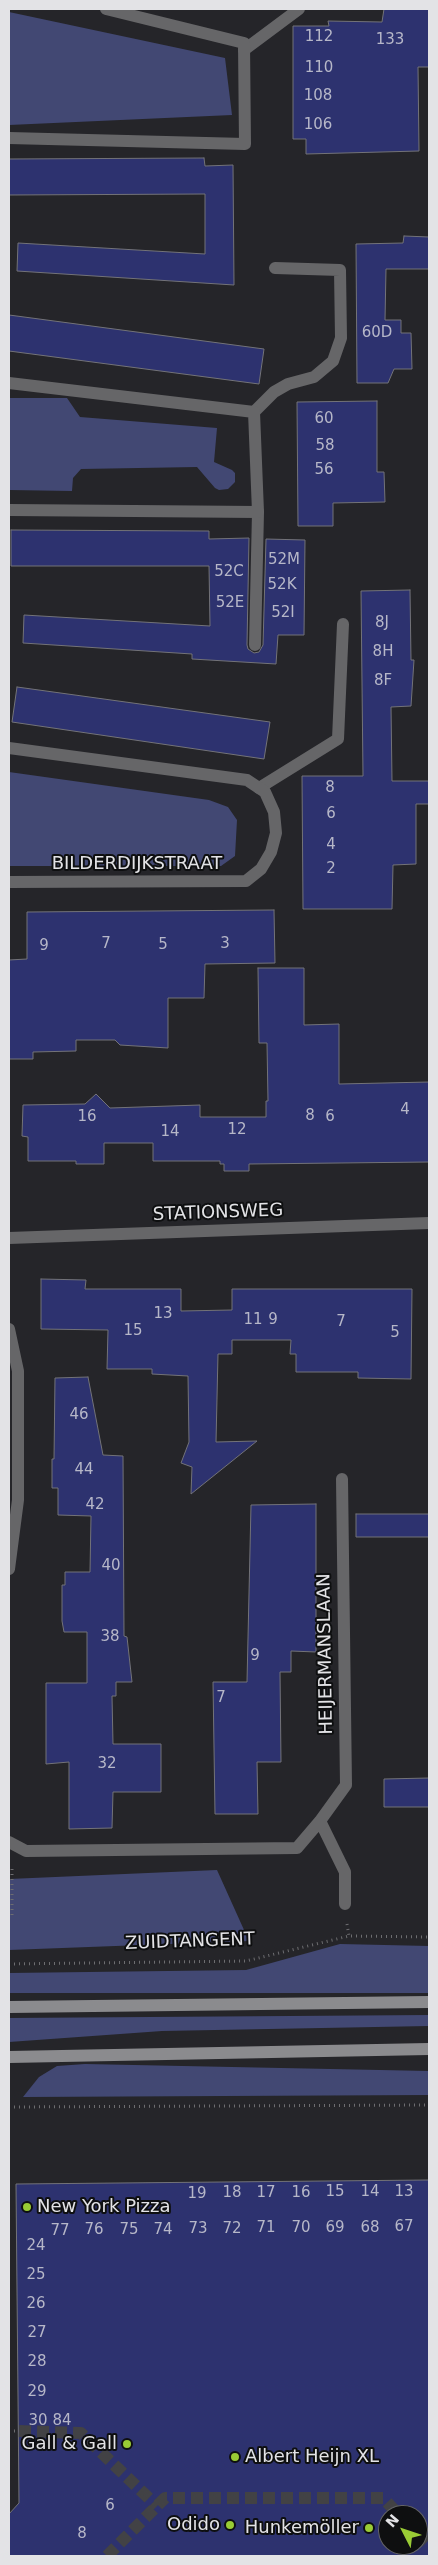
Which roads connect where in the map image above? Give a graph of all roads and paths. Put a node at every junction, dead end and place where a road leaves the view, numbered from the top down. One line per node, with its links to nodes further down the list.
1 (106, 9): 3 (street)
2 (299, 9): 3 (street)
3 (244, 50): 4 (street)
4 (9, 138)
5 (275, 268): 7 (street)
6 (9, 383): 7 (street)
7 (254, 412): 9 (street)
8 (9, 510): 9 (street)
9 (258, 512): 11 (street)
10 (343, 624): 13 (street)
11 (255, 645)
12 (9, 748): 13 (street)
13 (259, 788): 14 (street, BILDERDIJKSTRAAT)
14 (9, 882)
15 (429, 1223): 16 (street, STATIONSWEG)
16 (9, 1238)
17 (9, 1329): 19 (street)
18 (342, 1479): 20 (street, HEIJERMANSLAAN)
19 (9, 1569)
20 (320, 1821): 21 (street, HEIJERMANSLAAN); 22 (street)
21 (11, 1843): 23 (path)
22 (346, 1904)
23 (9, 1917)
24 (429, 1937): 25 (path, ZUIDTANGENT)
25 (9, 1964)
26 (429, 2002): 27 (main road)
27 (9, 2007)
28 (429, 2049): 29 (main road)
29 (9, 2056)
30 (429, 2105): 31 (path)
31 (9, 2107)
32 (9, 2431): 33 (path)
33 (19, 2431)

